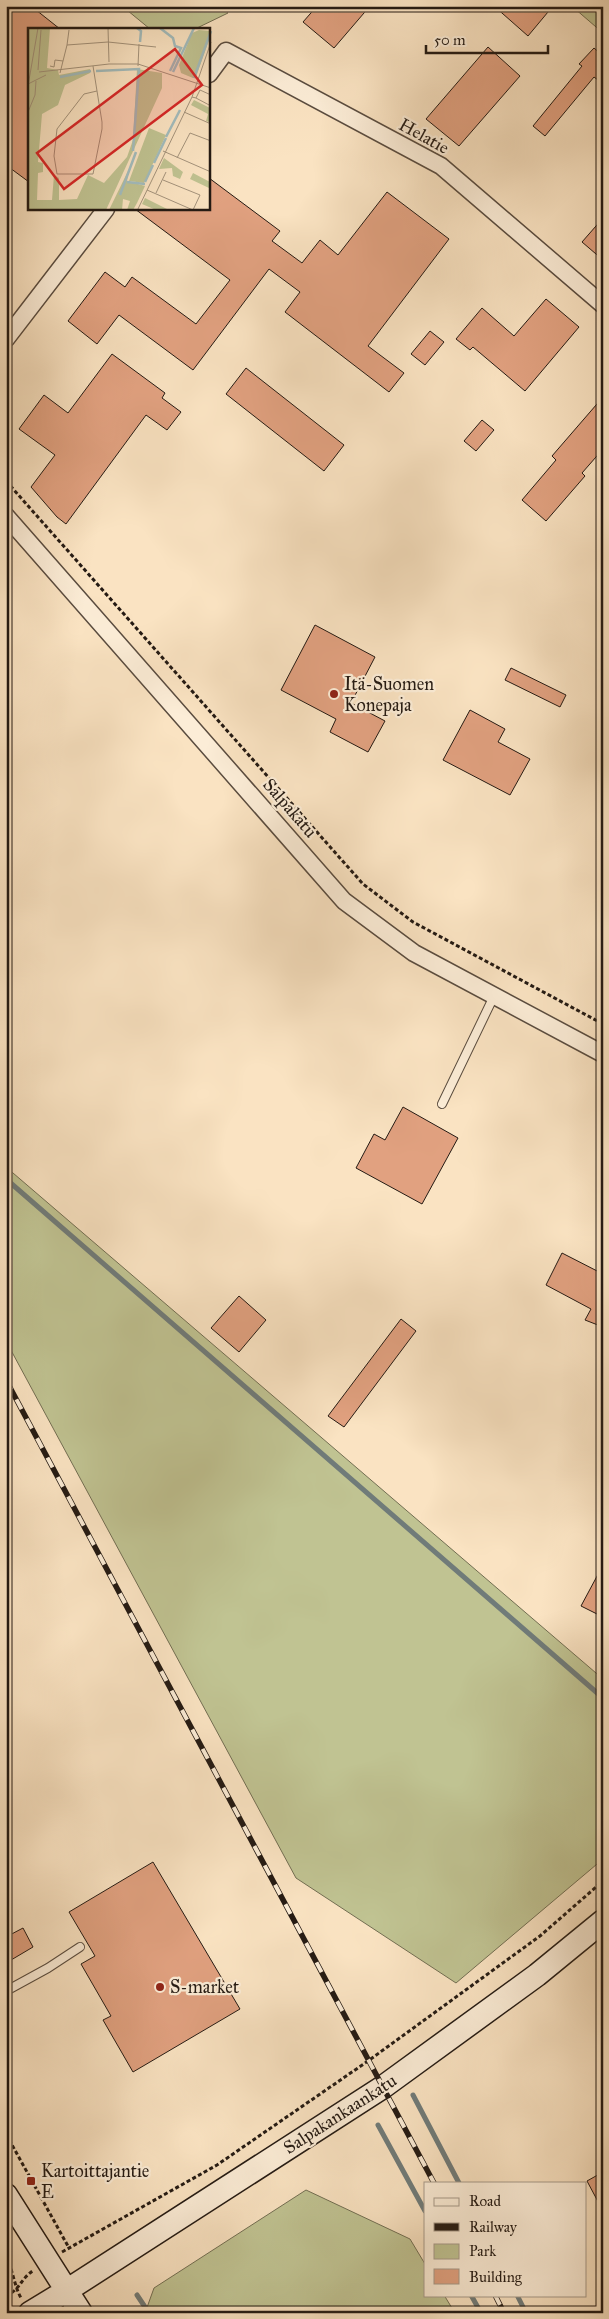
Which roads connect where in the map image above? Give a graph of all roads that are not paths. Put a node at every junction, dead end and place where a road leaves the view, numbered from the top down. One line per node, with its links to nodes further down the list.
1 (210, 73): 3 (street, Helatie)
2 (105, 210): 4 (street)
3 (603, 305)
4 (6, 339)
5 (6, 516): 6 (street, Salpakatu)
6 (494, 996): 7 (street, Salpakatu); 8 (lane)
7 (603, 1054)
8 (442, 1104)
9 (603, 1921): 13 (main road, Salpakankaankatu)
10 (80, 1947): 11 (lane)
11 (6, 1991)
12 (6, 2195): 13 (main road)
13 (66, 2292): 14 (main road, Salpakankaankatu); 15 (main road)
14 (30, 2313)
15 (81, 2313)

